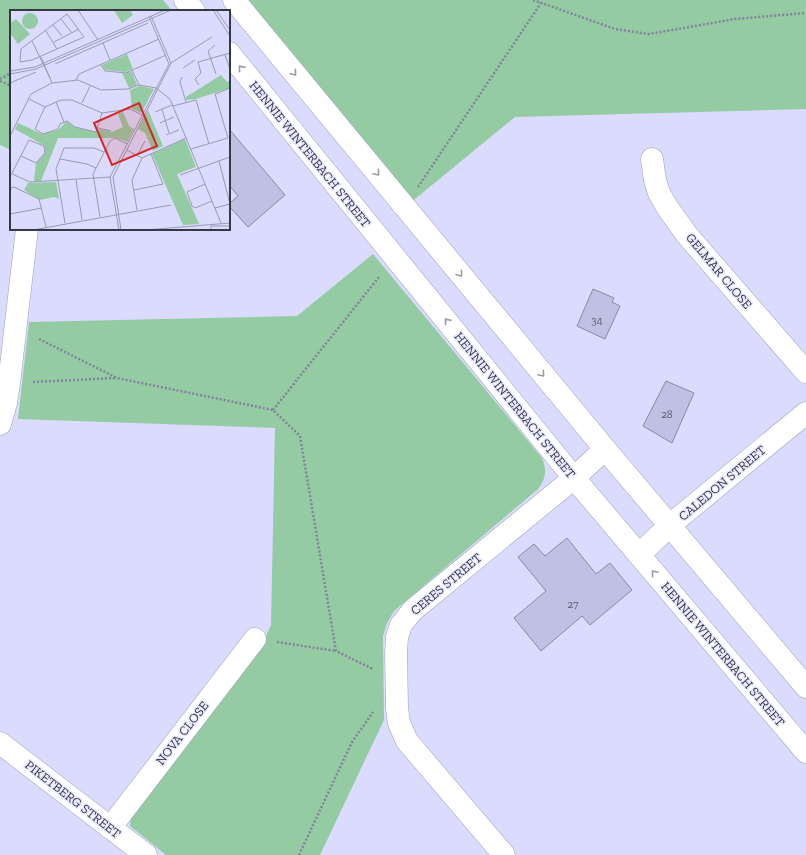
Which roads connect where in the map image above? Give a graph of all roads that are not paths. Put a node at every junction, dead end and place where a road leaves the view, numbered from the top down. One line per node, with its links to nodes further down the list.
1 (184, 0): 3 (street)
2 (234, 7): 10 (street, one-way to 10)
3 (193, 10)
4 (230, 54): 11 (street, HENNIE WINTERBACH STREET, one-way to 4)
5 (652, 159): 7 (street, GELMAR CLOSE)
6 (27, 230): 9 (street)
7 (806, 372)
8 (806, 413): 12 (street, CALEDON STREET)
9 (0, 424)
10 (605, 449): 11 (street, CERES STREET); 12 (street)
11 (574, 478): 13 (street, HENNIE WINTERBACH STREET); 20 (street, CERES STREET)
12 (670, 526): 13 (street, CALEDON STREET); 15 (street)
13 (639, 555): 17 (street, HENNIE WINTERBACH STREET, one-way to 13)
14 (255, 639): 18 (street, NOVA CLOSE)
15 (806, 687)
16 (0, 743): 18 (street, PIKETBERG STREET)
17 (806, 752)
18 (110, 828): 19 (street, PIKETBERG STREET)
19 (146, 855)
20 (504, 855)

